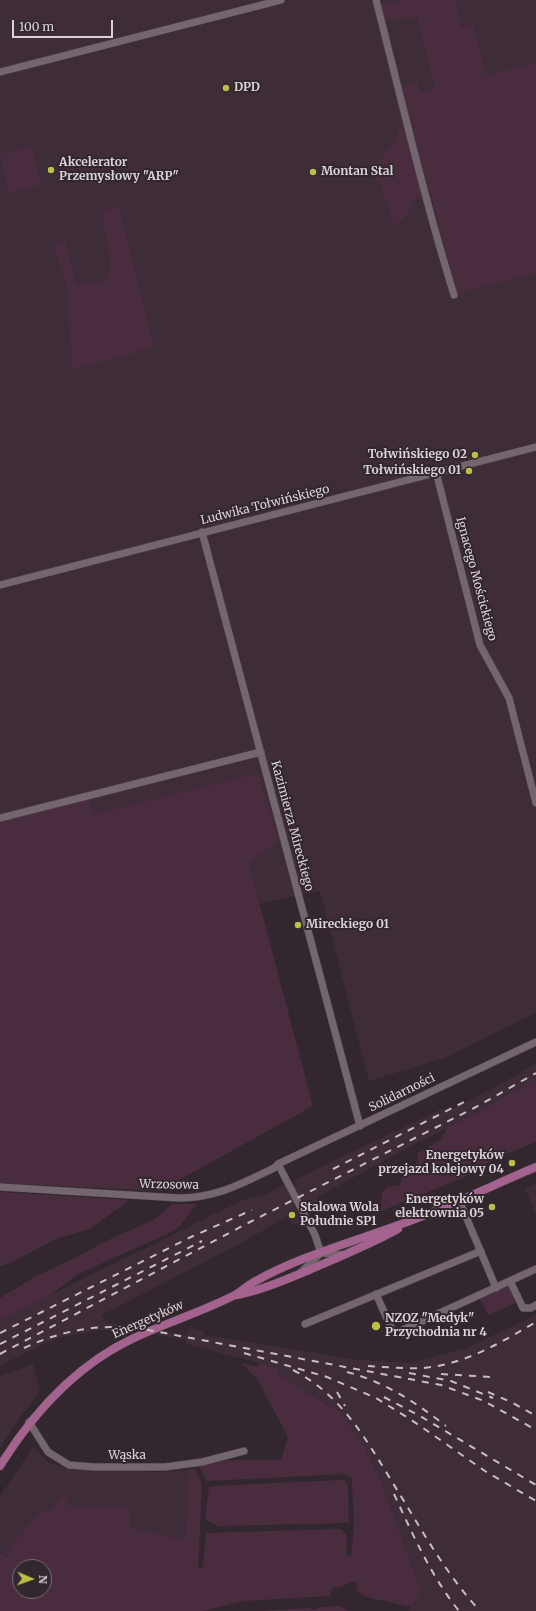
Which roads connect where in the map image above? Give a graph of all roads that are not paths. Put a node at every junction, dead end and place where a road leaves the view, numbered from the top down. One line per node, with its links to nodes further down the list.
1 (281, 0): 3 (street)
2 (376, 0): 4 (street)
3 (0, 72)
4 (454, 295)
5 (536, 447): 6 (street, Ludwika Tołwińskiego)
6 (436, 472): 7 (street, Ludwika Tołwińskiego); 10 (street, Ignacego Mościckiego)
7 (202, 532): 8 (street, Ludwika Tołwińskiego); 9 (street, Kazimierza Mireckiego)
8 (0, 586)
9 (261, 752): 11 (street); 13 (street, Kazimierza Mireckiego)
10 (536, 803)
11 (0, 818)
12 (536, 1042): 13 (street, Solidarności)
13 (360, 1126): 14 (street, Solidarności)
14 (278, 1164): 16 (street, Wrzosowa); 20 (street)
15 (536, 1167): 17 (main road, Energetyków)
16 (0, 1187)
17 (459, 1200): 18 (main road, Energetyków); 19 (street)
18 (415, 1219): 20 (main road, Energetyków); 21 (main road, Energetyków)
19 (481, 1251): 25 (street); 26 (street)
20 (322, 1253): 21 (street); 23 (street); 27 (main road, Energetyków)
21 (345, 1255): 23 (main road, Energetyków)
22 (536, 1269): 24 (street)
23 (298, 1275): 27 (main road, Energetyków)
24 (510, 1281): 25 (street); 28 (street)
25 (496, 1288): 26 (street)
26 (376, 1294): 29 (street)
27 (234, 1296): 30 (main road, Energetyków)
28 (536, 1305)
29 (305, 1324)
30 (29, 1422): 31 (street, Wąska); 32 (main road, Energetyków)
31 (244, 1451)
32 (0, 1466)

